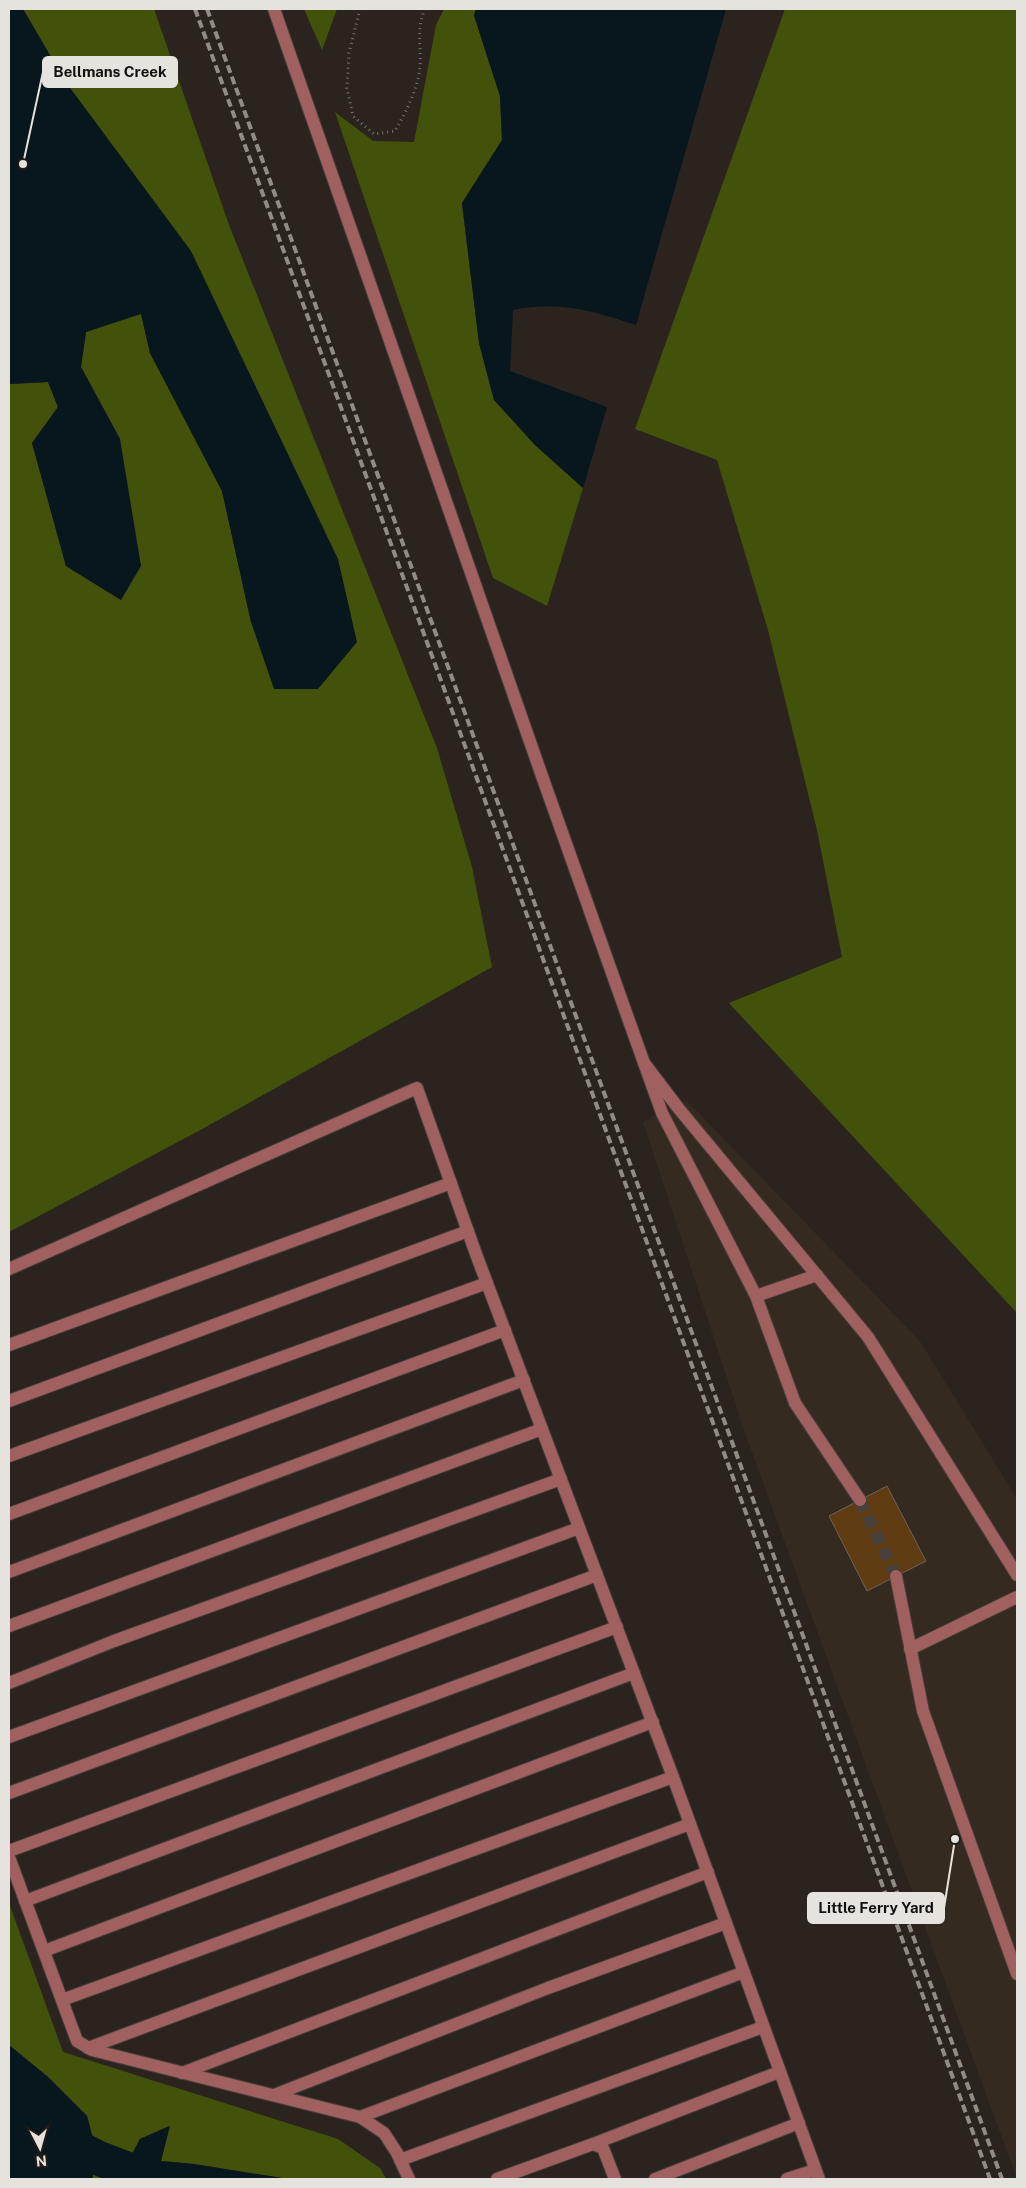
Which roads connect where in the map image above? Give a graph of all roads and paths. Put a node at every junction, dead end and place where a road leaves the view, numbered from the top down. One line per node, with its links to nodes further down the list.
1 (274, 9): 4 (lane)
2 (360, 9): 3 (path)
3 (425, 9)
4 (644, 1063): 8 (lane); 10 (lane)
5 (451, 1183): 6 (lane); 7 (lane); 12 (lane)
6 (468, 1231): 9 (lane); 14 (lane)
7 (9, 1269)
8 (817, 1275): 10 (lane); 24 (lane)
9 (487, 1282): 11 (lane); 16 (lane)
10 (756, 1296): 18 (lane)
11 (505, 1330): 13 (lane); 19 (lane)
12 (9, 1345)
13 (524, 1380): 15 (lane); 21 (lane)
14 (9, 1401)
15 (542, 1429): 17 (lane); 26 (lane)
16 (9, 1456)
17 (561, 1479): 20 (lane); 30 (lane)
18 (860, 1500)
19 (9, 1514)
20 (579, 1528): 22 (lane); 32 (lane)
21 (9, 1572)
22 (597, 1575): 27 (lane); 34 (lane)
23 (896, 1576): 28 (lane)
24 (1017, 1576)
25 (1017, 1597): 28 (lane)
26 (9, 1626)
27 (617, 1627): 29 (lane); 36 (lane)
28 (910, 1648): 43 (lane)
29 (634, 1673): 31 (lane); 39 (lane)
30 (9, 1682)
31 (653, 1722): 33 (lane); 41 (lane)
32 (9, 1737)
33 (673, 1776): 35 (lane); 44 (lane)
34 (9, 1793)
35 (690, 1824): 38 (lane); 46 (lane)
36 (9, 1851)
37 (9, 1857): 39 (lane)
38 (708, 1872): 40 (lane); 48 (lane)
39 (25, 1902): 41 (lane)
40 (726, 1923): 42 (lane); 49 (lane)
41 (44, 1951): 44 (lane)
42 (744, 1972): 45 (lane); 50 (lane)
43 (1017, 1974)
44 (62, 2000): 46 (lane)
45 (763, 2027): 47 (lane); 53 (lane)
46 (88, 2048): 48 (lane)
47 (780, 2072): 51 (lane); 52 (lane)
48 (182, 2073): 49 (lane)
49 (274, 2095): 50 (lane)
50 (360, 2117): 53 (lane)
51 (799, 2124): 54 (lane); 58 (lane)
52 (593, 2144): 56 (lane); 57 (lane)
53 (400, 2160): 55 (lane)
54 (817, 2174): 59 (lane)
55 (409, 2179)
56 (497, 2179)
57 (615, 2179)
58 (655, 2179)
59 (787, 2179)

